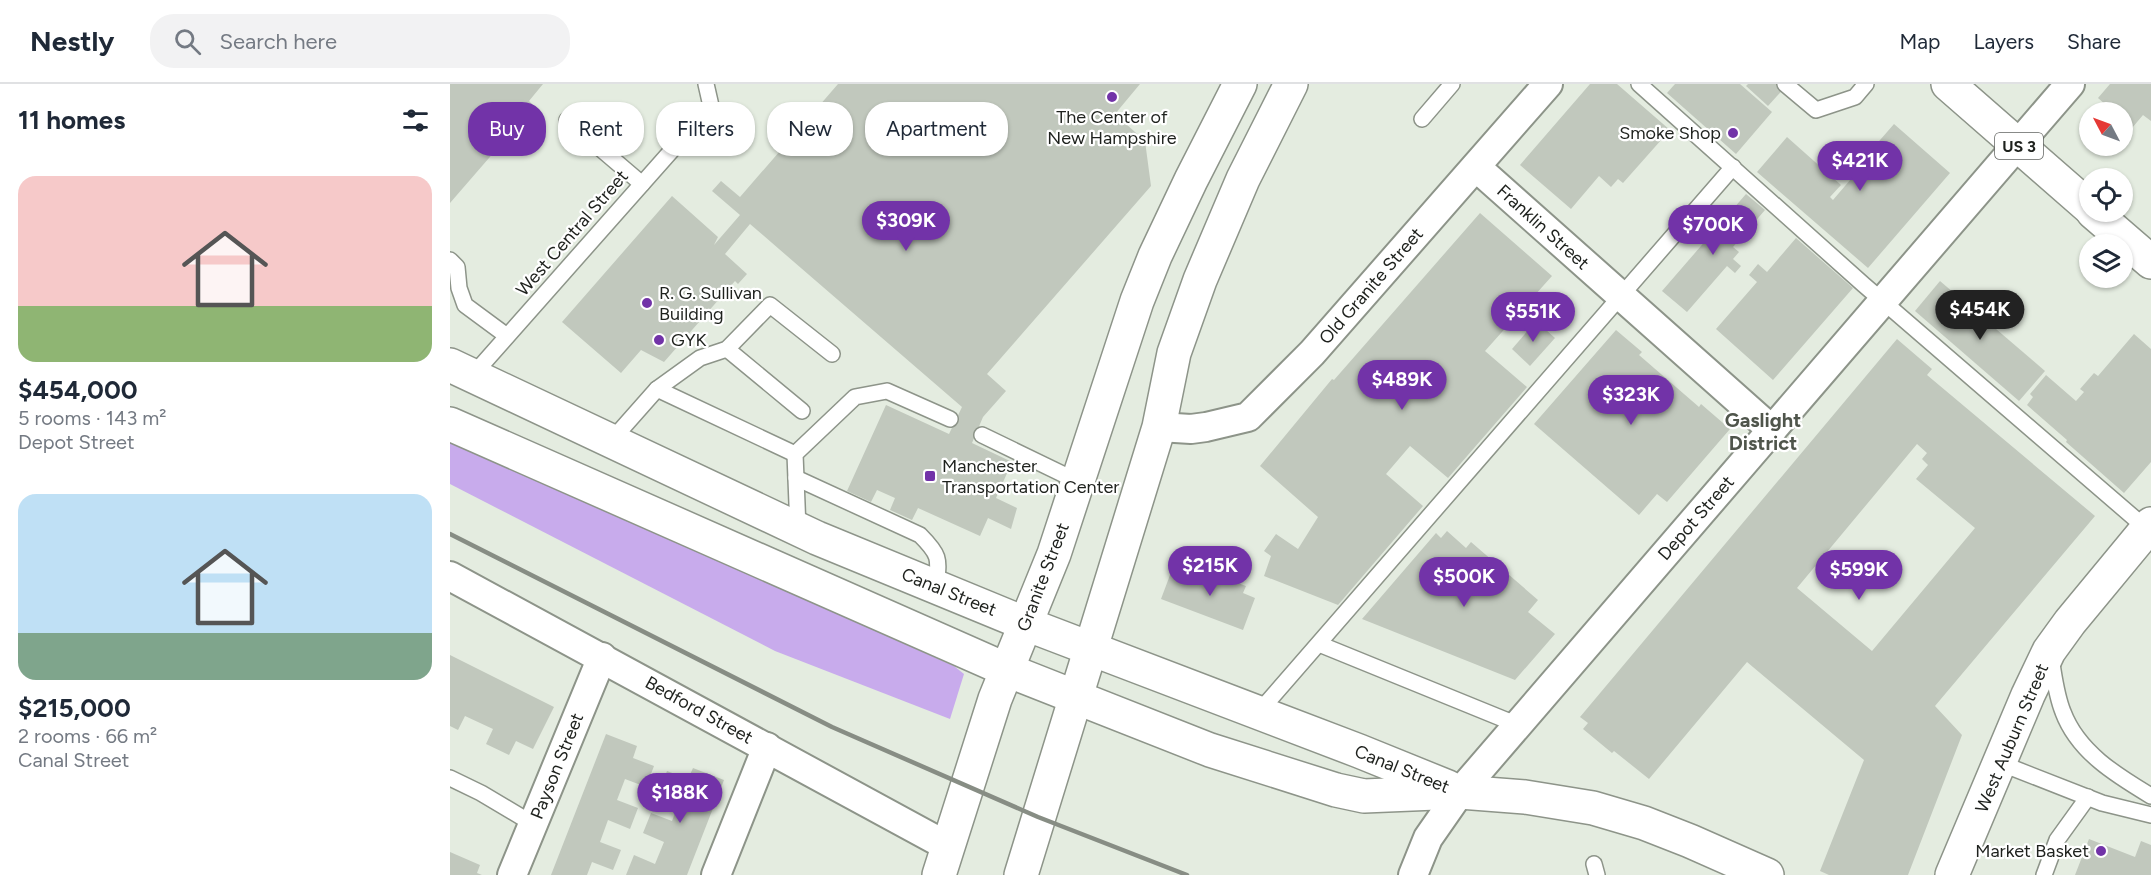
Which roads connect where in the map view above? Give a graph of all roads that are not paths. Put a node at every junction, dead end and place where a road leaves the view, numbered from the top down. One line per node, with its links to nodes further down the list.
1 (706, 84): 16 (lane, West Central Street)
2 (1240, 84): 37 (street, Granite Street)
3 (1292, 84): 31 (street)
4 (1452, 84): 11 (lane)
5 (1548, 84): 14 (street, Old Granite Street)
6 (1639, 84): 15 (lane)
7 (1785, 84): 8 (lane)
8 (1866, 84)
9 (1948, 84): 12 (street, US 3)
10 (2070, 84): 12 (street, Depot Street)
11 (1422, 119)
12 (2018, 145): 17 (street, US 3); 22 (street, Depot Street)
13 (609, 156): 16 (lane)
14 (1476, 167): 21 (street, Franklin Street); 31 (street, Old Granite Street)
15 (1733, 167): 21 (lane); 22 (lane)
16 (642, 184): 23 (lane, West Central Street)
17 (2079, 198)
18 (2105, 222): 20 (street)
19 (450, 260): 23 (lane)
20 (2151, 262)
21 (1621, 296): 32 (street, Franklin Street); 43 (lane)
22 (1883, 301): 32 (street, Depot Street); 38 (lane)
23 (507, 336): 26 (lane, West Central Street)
24 (727, 349): 25 (lane); 27 (lane); 28 (lane)
25 (832, 354)
26 (461, 370): 34 (street, Canal Street)
27 (657, 389): 34 (lane); 35 (lane)
28 (802, 411)
29 (950, 419): 35 (lane)
30 (450, 424): 47 (street, Canal Street)
31 (1160, 427): 44 (street)
32 (1772, 430): 50 (street, Depot Street)
33 (982, 435): 37 (lane)
34 (611, 441): 39 (street, Canal Street)
35 (795, 454): 36 (lane)
36 (796, 478): 39 (lane); 41 (lane)
37 (1077, 481): 42 (street, Granite Street)
38 (2149, 526): 45 (street, West Auburn Street)
39 (798, 529): 41 (street, Canal Street)
40 (450, 576): 46 (street, Bedford Street)
41 (936, 587): 42 (street, Canal Street)
42 (1026, 624): 44 (street, Canal Street); 47 (street, Granite Street)
43 (1319, 644): 49 (lane); 50 (lane)
44 (1090, 648): 48 (street); 49 (street, Canal Street)
45 (2049, 651): 52 (street, West Auburn Street); 55 (lane)
46 (602, 657): 51 (street, Bedford Street); 58 (street, Payson Street)
47 (1007, 670): 48 (street, Canal Street); 59 (street, Granite Street)
48 (1075, 696): 54 (street, Canal Street); 62 (street)
49 (1258, 713): 54 (street, Canal Street)
50 (1518, 725): 54 (street, Depot Street)
51 (767, 747): 59 (street, Bedford Street); 61 (street)
52 (2000, 763): 56 (lane); 65 (street, West Auburn Street)
53 (450, 778): 58 (lane)
54 (1460, 792): 63 (street, Depot Street); 64 (street, Canal Street)
55 (2151, 796)
56 (2088, 797): 57 (lane); 66 (lane)
57 (2151, 815)
58 (533, 824): 60 (street, Payson Street)
59 (943, 860)
60 (512, 875)
61 (717, 875)
62 (1021, 875)
63 (1413, 875)
64 (1767, 875)
65 (1952, 875)
66 (2044, 875)

